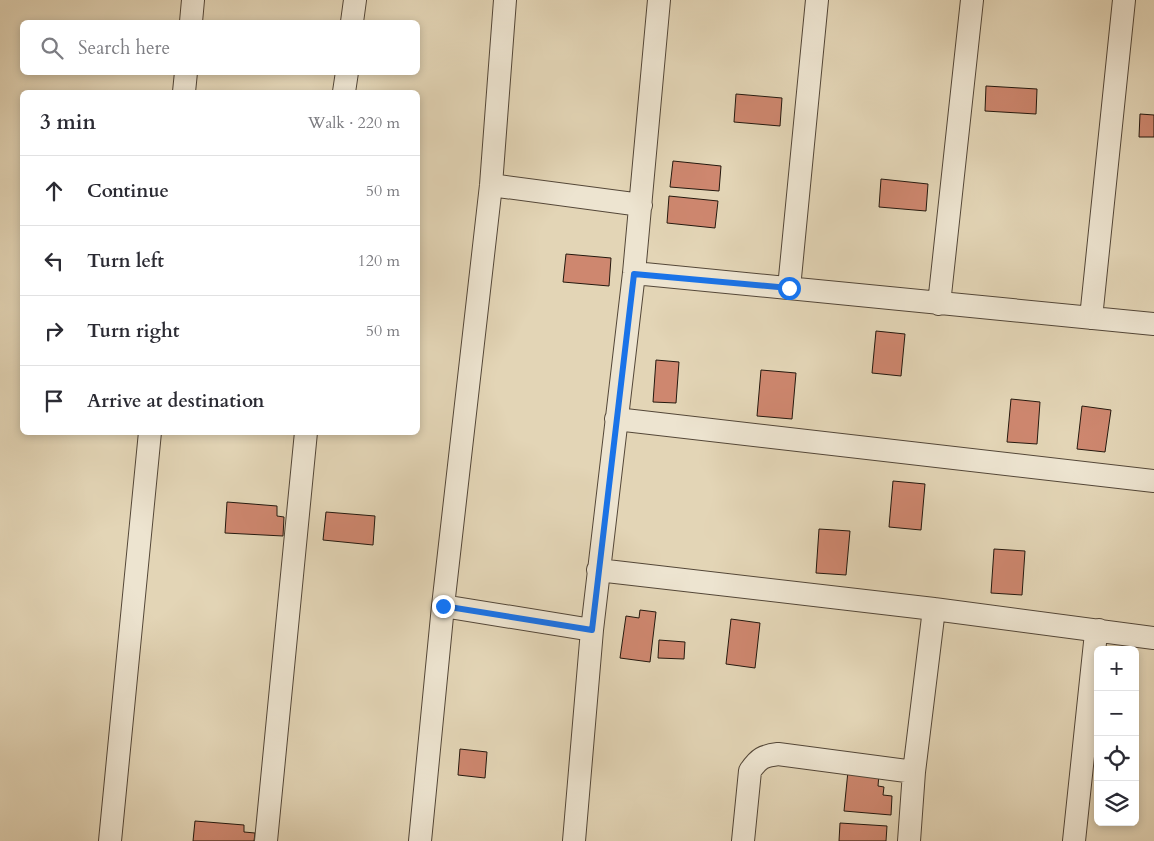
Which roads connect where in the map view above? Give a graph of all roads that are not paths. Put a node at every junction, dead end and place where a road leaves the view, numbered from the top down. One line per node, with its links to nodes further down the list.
1 (193, 0): 8 (street)
2 (355, 0): 9 (street)
3 (506, 0): 14 (street)
4 (660, 0): 15 (street)
5 (817, 0): 17 (street)
6 (972, 0): 18 (street)
7 (1124, 0): 19 (street)
8 (191, 20)
9 (352, 20)
10 (186, 75): 12 (street)
11 (347, 75): 13 (street)
12 (184, 90)
13 (344, 90)
14 (491, 185): 15 (street); 26 (street)
15 (641, 205): 16 (street)
16 (634, 274): 17 (street); 21 (street)
17 (789, 288): 18 (street)
18 (939, 304): 19 (street)
19 (1090, 318): 20 (street)
20 (1154, 324)
21 (616, 420): 24 (street); 25 (street)
22 (150, 435): 32 (street)
23 (306, 435): 33 (street)
24 (1154, 481)
25 (598, 570): 27 (street); 28 (street)
26 (443, 606): 28 (street); 34 (street)
27 (934, 609): 29 (street); 31 (street)
28 (592, 630): 35 (street)
29 (1099, 630): 30 (street); 38 (street)
30 (1154, 638)
31 (914, 772): 36 (street); 37 (street)
32 (110, 841)
33 (266, 841)
34 (420, 841)
35 (574, 841)
36 (743, 841)
37 (909, 841)
38 (1074, 841)

